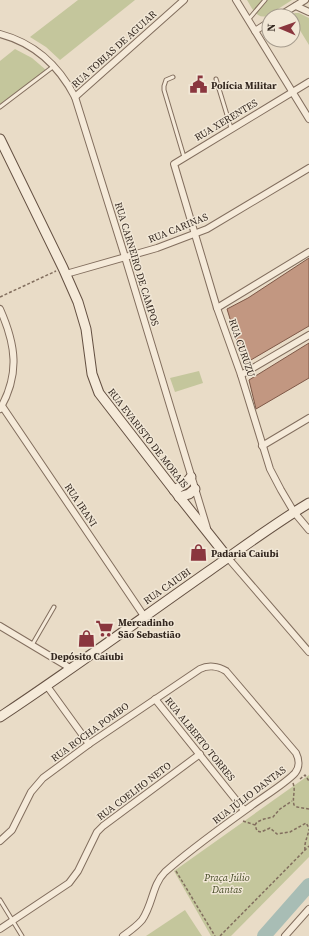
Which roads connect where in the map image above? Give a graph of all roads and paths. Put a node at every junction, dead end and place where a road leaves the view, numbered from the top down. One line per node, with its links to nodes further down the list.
1 (184, 0): 17 (street, RUA TOBIAS DE AGUIAR)
2 (236, 0): 8 (street)
3 (265, 0): 8 (lane)
4 (305, 0): 5 (street)
5 (296, 6): 6 (street); 7 (street)
6 (293, 8)
7 (309, 12)
8 (248, 20): 10 (street)
9 (261, 27): 10 (street)
10 (255, 31): 16 (street)
11 (0, 34): 12 (street, RUA CARNEIRO DE CAMPOS)
12 (54, 66): 17 (street, RUA CARNEIRO DE CAMPOS); 18 (lane)
13 (173, 77): 22 (lane)
14 (216, 78): 20 (lane)
15 (309, 82): 16 (street, RUA XERENTES)
16 (293, 92): 19 (street); 20 (street, RUA XERENTES)
17 (75, 97): 27 (street, RUA CARNEIRO DE CAMPOS)
18 (0, 107)
19 (309, 119)
20 (231, 129): 22 (street, RUA XERENTES)
21 (0, 139): 28 (street, RUA EVARISTO DE MORAIS)
22 (184, 157): 23 (street, RUA XERENTES)
23 (174, 164): 25 (street, RUA CURUZU)
24 (309, 168): 25 (street, RUA CARINAS)
25 (194, 233): 27 (street, RUA CARINAS); 30 (street, RUA CURUZU)
26 (309, 252): 30 (street)
27 (125, 257): 28 (street, RUA CARINAS); 37 (street, RUA CARNEIRO DE CAMPOS)
28 (65, 271): 29 (path); 39 (street, RUA EVARISTO DE MORAIS)
29 (0, 297)
30 (217, 308): 33 (street, RUA CURUZU)
31 (0, 309): 34 (street)
32 (309, 335): 33 (street)
33 (241, 374): 36 (street, RUA CURUZU)
34 (1, 407): 46 (street, RUA IRANI)
35 (309, 418): 36 (street)
36 (262, 446): 41 (street, RUA CURUZU)
37 (191, 477): 38 (street, RUA CARNEIRO DE CAMPOS); 39 (street)
38 (194, 489): 39 (street); 43 (street, RUA CARNEIRO DE CAMPOS)
39 (176, 494): 43 (street, RUA EVARISTO DE MORAIS)
40 (309, 503): 41 (street, RUA CAIUBI)
41 (294, 512): 42 (street, RUA CURUZU); 44 (street, RUA CAIUBI)
42 (309, 530)
43 (208, 533): 44 (street, RUA EVARISTO DE MORAIS)
44 (228, 558): 46 (street, RUA CAIUBI); 49 (street, RUA EVARISTO DE MORAIS)
45 (54, 607): 48 (lane)
46 (144, 616): 51 (street, RUA CAIUBI)
47 (0, 626): 48 (street)
48 (32, 645): 51 (street)
49 (309, 652)
50 (214, 666): 53 (street, RUA ROCHA POMBO); 62 (street, RUA JÚLIO DANTAS)
51 (70, 668): 52 (street, RUA CAIUBI)
52 (47, 686): 54 (street, RUA CAIUBI); 55 (street)
53 (155, 699): 55 (street, RUA ROCHA POMBO); 56 (street, RUA ALBERTO TORRES)
54 (0, 716)
55 (89, 744): 66 (street, RUA ROCHA POMBO)
56 (200, 754): 62 (street, RUA ALBERTO TORRES); 72 (street, RUA COELHO NETO)
57 (299, 779): 58 (path)
58 (309, 781)
59 (293, 783): 60 (path)
60 (293, 800): 61 (path); 64 (path)
61 (309, 808)
62 (244, 810): 75 (street, RUA JÚLIO DANTAS)
63 (245, 817): 64 (path)
64 (255, 825): 65 (path)
65 (309, 829): 68 (path)
66 (0, 840)
67 (309, 846): 68 (path)
68 (305, 850): 77 (path)
69 (174, 867): 76 (path)
70 (0, 900): 72 (lane)
71 (309, 909): 78 (street)
72 (13, 920): 73 (street, RUA COELHO NETO); 74 (lane)
73 (0, 929)
74 (22, 936)
75 (123, 936)
76 (215, 936)
77 (220, 936)
78 (285, 936)

